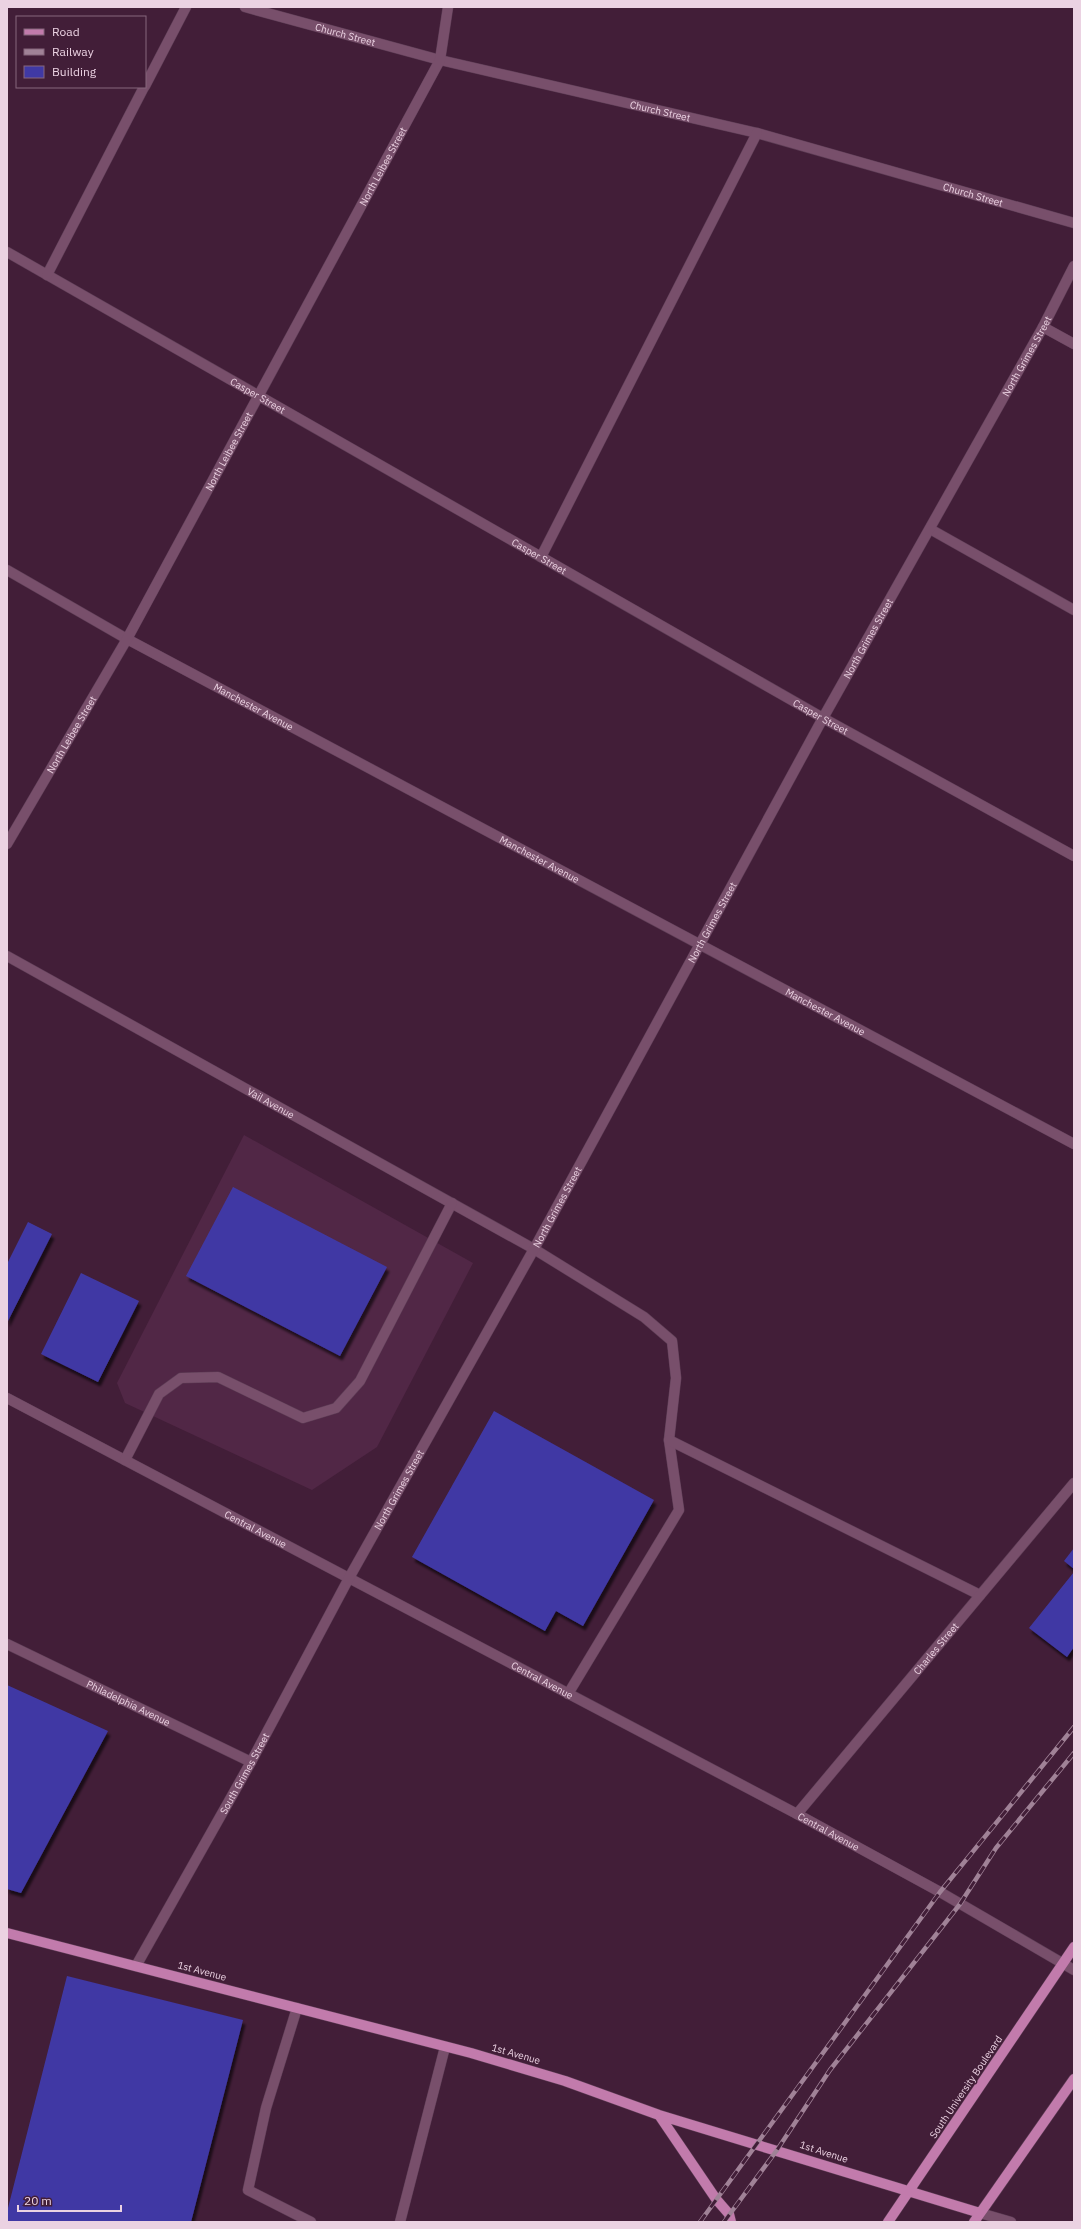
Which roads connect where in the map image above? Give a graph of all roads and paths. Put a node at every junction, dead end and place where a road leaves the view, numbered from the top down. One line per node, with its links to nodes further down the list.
1 (186, 7): 5 (street)
2 (245, 7): 4 (street, Church Street)
3 (448, 7): 4 (street, North Leibee Street)
4 (440, 60): 7 (street, Church Street); 14 (street, North Leibee Street)
5 (146, 84)
6 (144, 88): 11 (street)
7 (757, 133): 8 (street, Church Street); 16 (street)
8 (1074, 223)
9 (7, 252): 11 (street, Casper Street)
10 (1074, 266): 12 (street, North Grimes Street)
11 (47, 275): 14 (street, Casper Street)
12 (1043, 327): 13 (street); 15 (street, North Grimes Street)
13 (1074, 344)
14 (257, 396): 16 (street, Casper Street); 19 (street, North Leibee Street)
15 (930, 529): 18 (street); 20 (street, North Grimes Street)
16 (540, 557): 20 (street, Casper Street)
17 (7, 570): 19 (street, Manchester Avenue)
18 (1074, 610)
19 (127, 638): 21 (street, North Leibee Street); 23 (street, Manchester Avenue)
20 (823, 718): 22 (street, Casper Street); 23 (street, North Grimes Street)
21 (7, 844)
22 (1074, 856)
23 (698, 945): 25 (street, Manchester Avenue); 27 (street, North Grimes Street)
24 (7, 956): 26 (street, Vail Avenue)
25 (1074, 1144)
26 (452, 1203): 27 (street, Vail Avenue); 30 (street)
27 (534, 1249): 29 (street, Vail Avenue); 32 (street, North Grimes Street)
28 (7, 1398): 30 (street, Central Avenue)
29 (669, 1440): 33 (street); 35 (street, Vail Avenue)
30 (125, 1460): 32 (street, Central Avenue)
31 (1074, 1483): 33 (street, Charles Street)
32 (349, 1578): 35 (street, Central Avenue); 36 (street, South Grimes Street)
33 (980, 1595): 37 (street, Charles Street)
34 (7, 1644): 36 (street, Philadelphia Avenue)
35 (568, 1694): 37 (street, Central Avenue)
36 (250, 1762): 41 (street, South Grimes Street)
37 (797, 1814): 40 (street, Central Avenue)
38 (7, 1933): 41 (main road, 1st Avenue)
39 (1074, 1947): 40 (main road, South University Boulevard)
40 (1063, 1964): 42 (street, Central Avenue); 47 (main road, South University Boulevard)
41 (136, 1966): 43 (main road, 1st Avenue)
42 (1074, 1970)
43 (297, 2008): 44 (main road, 1st Avenue); 49 (street)
44 (446, 2047): 46 (main road, 1st Avenue); 50 (street)
45 (1074, 2079): 48 (main road)
46 (659, 2115): 47 (main road, 1st Avenue); 51 (main road)
47 (910, 2192): 48 (main road, 1st Avenue); 52 (main road, South University Boulevard)
48 (980, 2213): 53 (main road); 54 (street, 1st Avenue)
49 (311, 2222)
50 (400, 2222)
51 (731, 2222)
52 (888, 2222)
53 (974, 2222)
54 (1010, 2222)

